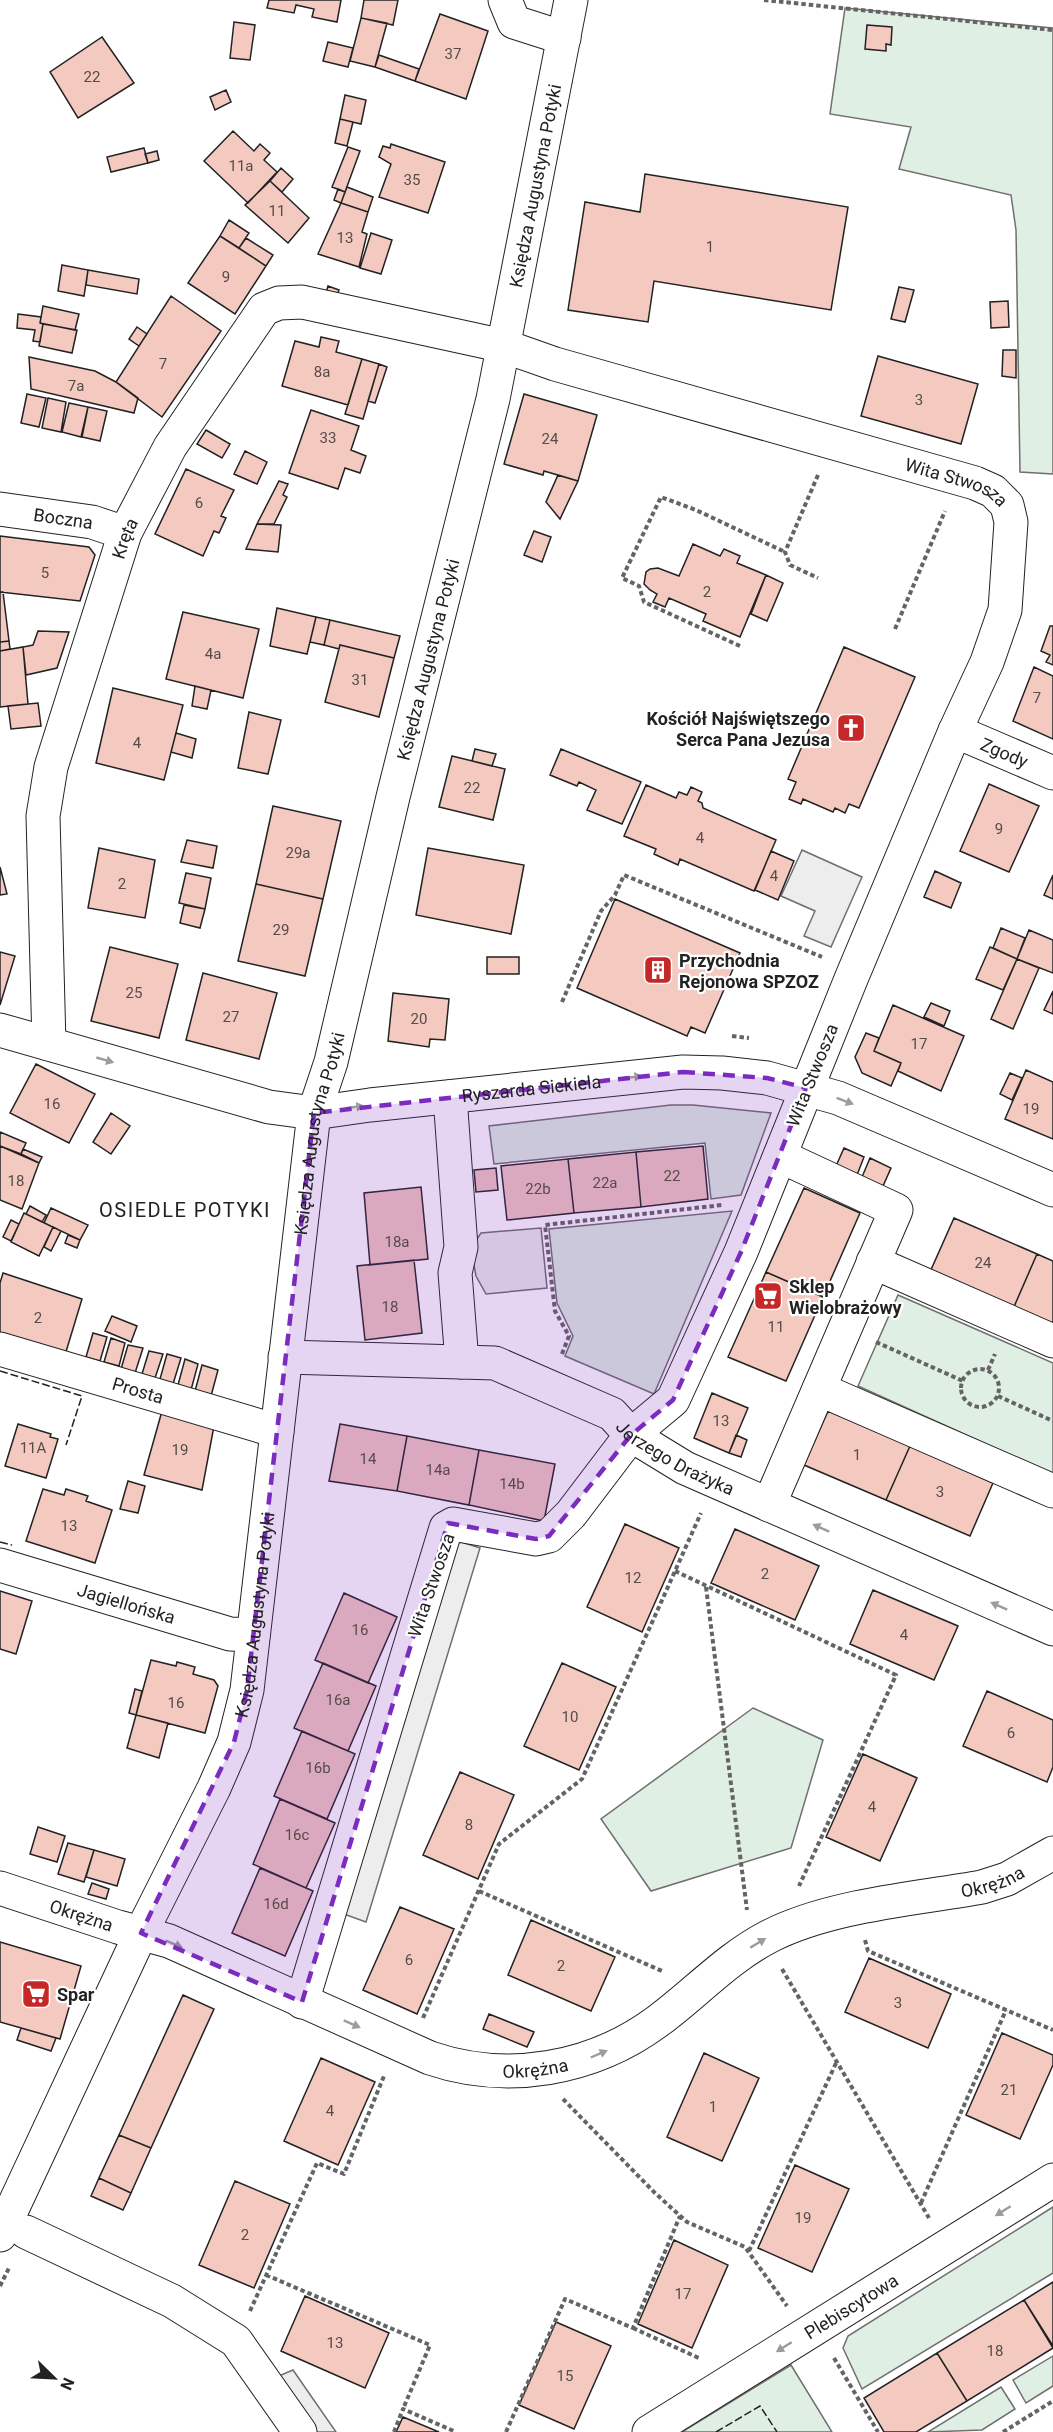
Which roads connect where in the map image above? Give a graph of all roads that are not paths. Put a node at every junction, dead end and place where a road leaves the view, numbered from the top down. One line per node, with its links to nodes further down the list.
1 (505, 0): 3 (street)
2 (571, 0): 3 (street, Księdza Augustyna Potyki)
3 (564, 38): 4 (street, Księdza Augustyna Potyki)
4 (504, 346): 6 (street, Kręta); 7 (street, Wita Stwosza); 13 (street, Księdza Augustyna Potyki)
5 (0, 509): 6 (street, Boczna)
6 (125, 533): 10 (street, Kręta)
7 (955, 731): 8 (street, Zgody); 11 (street, Wita Stwosza)
8 (1053, 773)
9 (0, 1030): 10 (street, Ryszarda Siekiela)
10 (48, 1044): 13 (street, Ryszarda Siekiela, one-way to 13)
11 (806, 1088): 12 (street, Ryszarda Siekiela, one-way to 11); 14 (street, Wita Stwosza); 15 (street, Ryszarda Siekiela, one-way to 15)
12 (450, 1096): 13 (street, Ryszarda Siekiela, one-way to 12); 20 (street)
13 (314, 1113): 19 (street, Księdza Augustyna Potyki)
14 (780, 1156): 16 (street); 23 (street, Wita Stwosza)
15 (1053, 1190)
16 (873, 1262): 17 (street); 21 (street)
17 (1053, 1341)
18 (0, 1349): 22 (street, Prosta)
19 (285, 1357): 20 (street, Jerzego Drażyka); 22 (street, Księdza Augustyna Potyki)
20 (462, 1362): 23 (street, Jerzego Drażyka)
21 (819, 1389): 24 (street); 25 (street)
22 (277, 1431): 28 (street, Księdza Augustyna Potyki)
23 (631, 1435): 25 (street, Jerzego Drażyka); 32 (street, Wita Stwosza)
24 (1053, 1491)
25 (769, 1505): 27 (street, Jerzego Drażyka, one-way to 25)
26 (0, 1565): 28 (street, Jagiellońska)
27 (1053, 1629)
28 (253, 1635): 31 (street, Księdza Augustyna Potyki)
29 (1053, 1853): 32 (street, Okrężna, one-way to 29)
30 (0, 1888): 31 (street, Okrężna)
31 (130, 1930): 32 (street, Okrężna, one-way to 32); 34 (street, Księdza Augustyna Potyki)
32 (302, 2002)
33 (1053, 2180): 36 (street, Plebiscytowa, one-way to 36)
34 (13, 2233): 35 (street)
35 (300, 2432)
36 (649, 2432)

